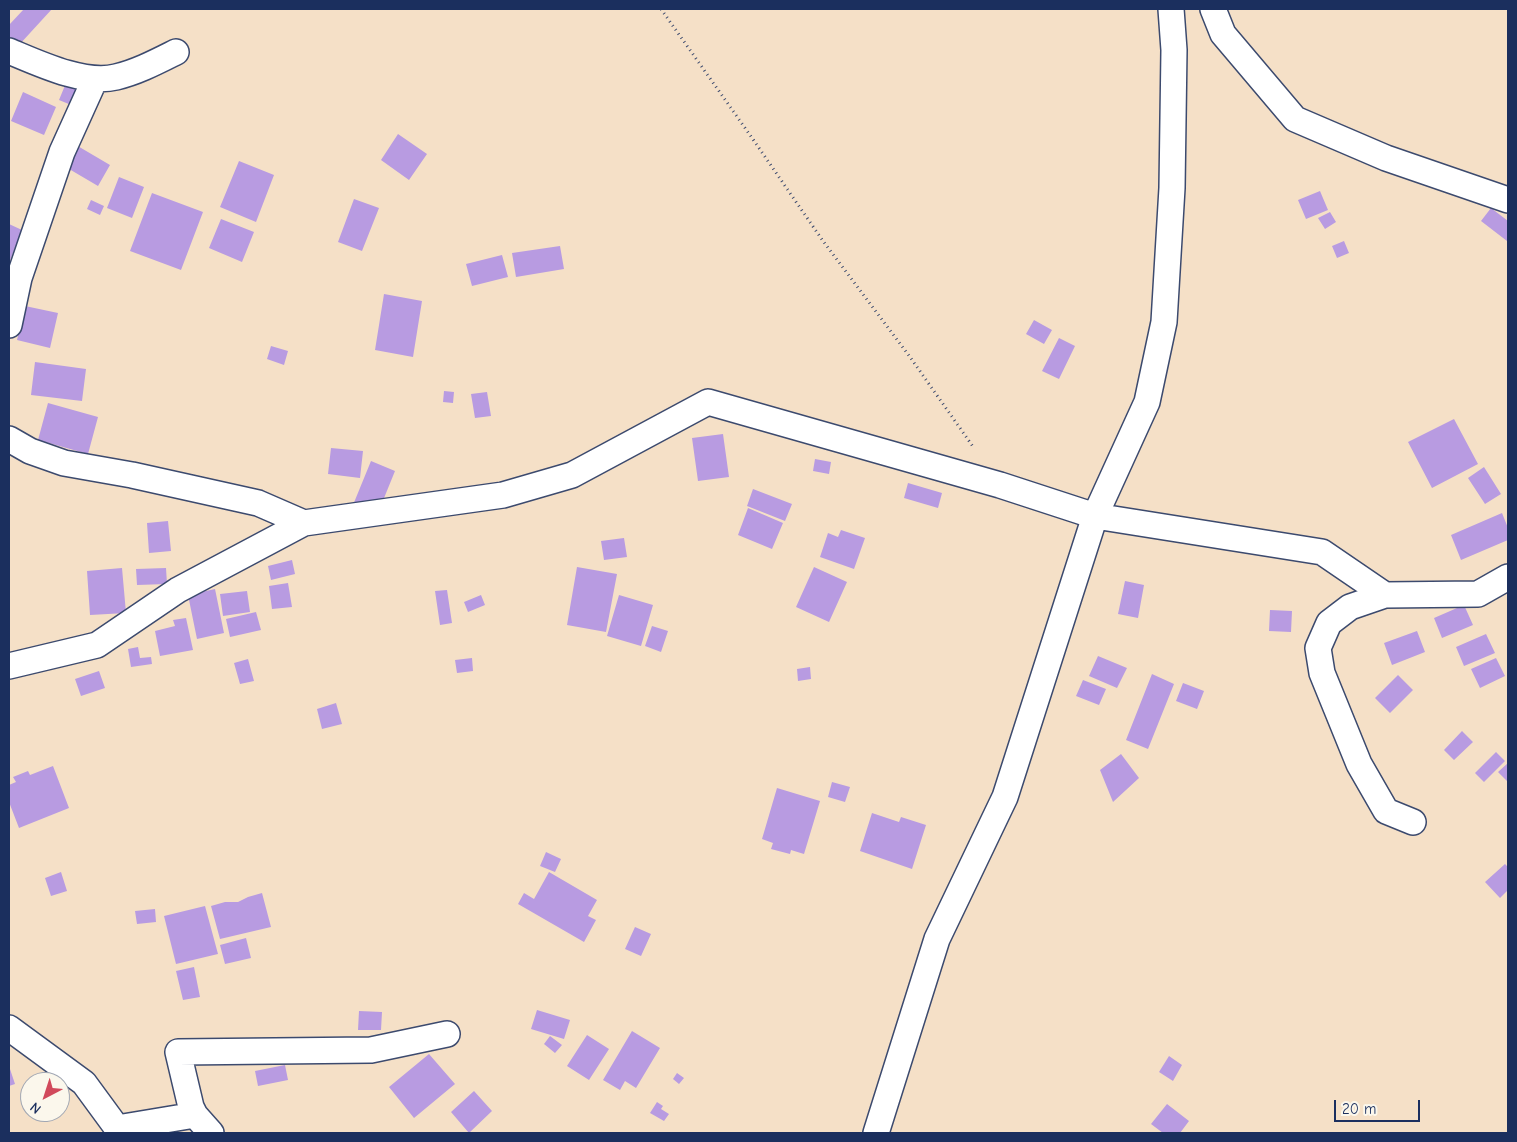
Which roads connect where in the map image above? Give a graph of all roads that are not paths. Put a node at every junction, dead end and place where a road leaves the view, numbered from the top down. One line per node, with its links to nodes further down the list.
1 (1171, 9): 9 (street)
2 (1213, 9): 6 (street)
3 (9, 51): 5 (street)
4 (176, 52): 5 (street)
5 (95, 79): 7 (street)
6 (1508, 200)
7 (9, 325)
8 (9, 439): 10 (street)
9 (1095, 516): 10 (street); 12 (street); 20 (street)
10 (304, 523): 13 (street)
11 (1508, 577): 12 (street)
12 (1385, 595): 14 (street)
13 (9, 666)
14 (1413, 822)
15 (9, 1028): 18 (street)
16 (447, 1034): 17 (street)
17 (195, 1115): 18 (street); 19 (street)
18 (118, 1130)
19 (211, 1133)
20 (876, 1133)

